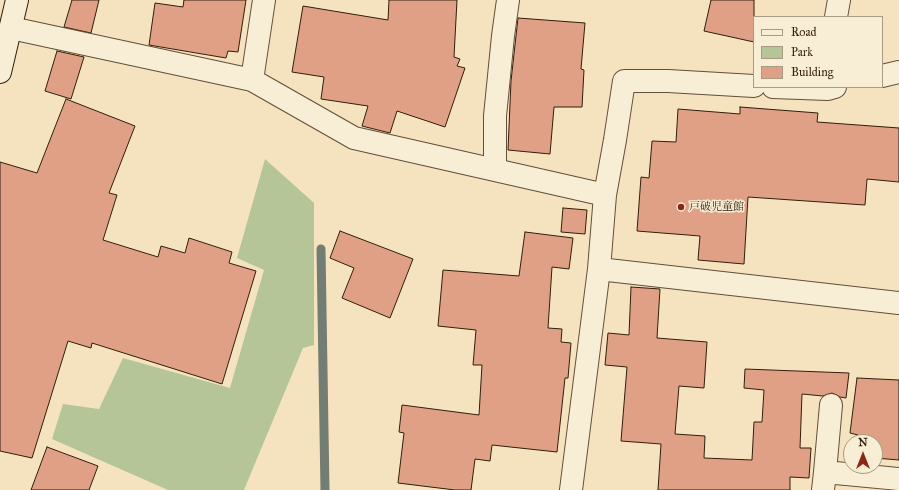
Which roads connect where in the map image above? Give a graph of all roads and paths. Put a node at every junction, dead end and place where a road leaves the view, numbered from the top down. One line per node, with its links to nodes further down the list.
1 (17, 0): 6 (street)
2 (264, 0): 10 (street)
3 (508, 0): 12 (street)
4 (839, 0): 5 (street)
5 (836, 16)
6 (11, 28): 7 (street); 10 (street)
7 (0, 72)
8 (899, 72): 9 (street)
9 (883, 76)
10 (252, 80): 12 (street)
11 (753, 86): 13 (street)
12 (495, 169): 13 (street)
13 (605, 195): 14 (street)
14 (599, 269): 15 (street); 19 (street)
15 (899, 303)
16 (831, 405): 18 (street)
17 (899, 479): 18 (street)
18 (824, 481)
19 (571, 490)

